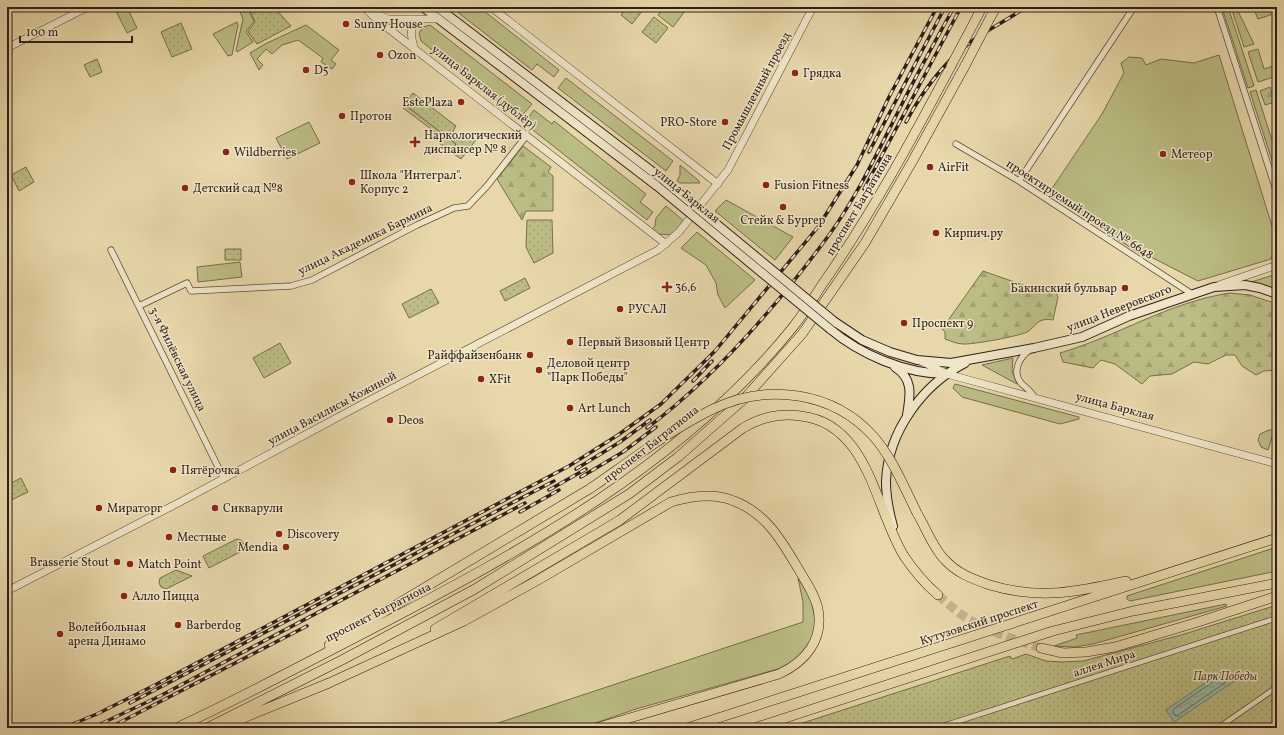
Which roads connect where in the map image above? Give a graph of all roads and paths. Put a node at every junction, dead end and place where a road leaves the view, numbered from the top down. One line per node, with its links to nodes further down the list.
1 (88, 7): 16 (street)
2 (365, 7): 14 (street); 15 (street, улица Барклая (дублёр))
3 (423, 7): 12 (main road, улица Барклая)
4 (437, 7): 13 (main road, улица Барклая)
5 (443, 7): 13 (street)
6 (491, 7): 20 (street)
7 (812, 7): 20 (street, Промышленный проезд)
8 (982, 7): 48 (main road, проспект Багратиона, bridge)
9 (996, 7): 51 (main road, проспект Багратиона, bridge)
10 (1134, 7): 19 (street)
11 (1217, 7): 21 (street)
12 (438, 18): 14 (street); 30 (main road, улица Барклая, bridge)
13 (451, 18): 31 (main road, улица Барклая, bridge)
14 (417, 19): 15 (street)
15 (414, 47): 17 (street, улица Барклая (дублёр))
16 (7, 48)
17 (527, 134): 22 (street, улица Барклая (дублёр)); 28 (street, улица Академика Бармина)
18 (956, 144): 19 (street, проектируемый проезд № 6648)
19 (1019, 181): 26 (street, проектируемый проезд № 6648)
20 (718, 184): 22 (street, Промышленный проезд)
21 (1277, 193)
22 (666, 244): 37 (street, улица Василисы Кожиной)
23 (111, 250): 28 (street, 3-я Филёвская улица)
24 (1277, 265): 25 (street, улица Неверовского)
25 (1214, 287): 26 (main road, улица Неверовского); 27 (main road)
26 (1192, 294): 29 (main road, улица Неверовского)
27 (1277, 294)
28 (139, 306): 37 (street, 3-я Филёвская улица)
29 (1034, 348): 32 (main road, улица Неверовского); 34 (street)
30 (882, 360): 33 (main road, улица Барклая); 35 (main road)
31 (918, 360): 32 (main road, улица Неверовского); 33 (street, улица Барклая)
32 (967, 361): 33 (main road)
33 (947, 374): 34 (street, улица Барклая); 35 (main road)
34 (1034, 397): 36 (street, улица Барклая)
35 (907, 416): 38 (main road)
36 (1277, 464)
37 (224, 479): 42 (street, улица Василисы Кожиной)
38 (895, 536): 43 (main road); 47 (main road)
39 (1277, 538): 40 (main road, Кутузовский проспект)
40 (1176, 570): 48 (main road, bridge); 54 (main road, Кутузовский проспект)
41 (1277, 583): 55 (main road)
42 (7, 591)
43 (938, 595)
44 (1277, 596): 46 (main road)
45 (1277, 618): 56 (street, аллея Мира)
46 (1041, 648)
47 (395, 652): 52 (main road); 53 (main road)
48 (270, 682): 50 (main road, проспект Багратиона)
49 (1277, 687): 57 (street)
50 (176, 728)
51 (207, 728)
52 (219, 728)
53 (596, 728)
54 (688, 728)
55 (754, 728)
56 (937, 728)
57 (1218, 728)

